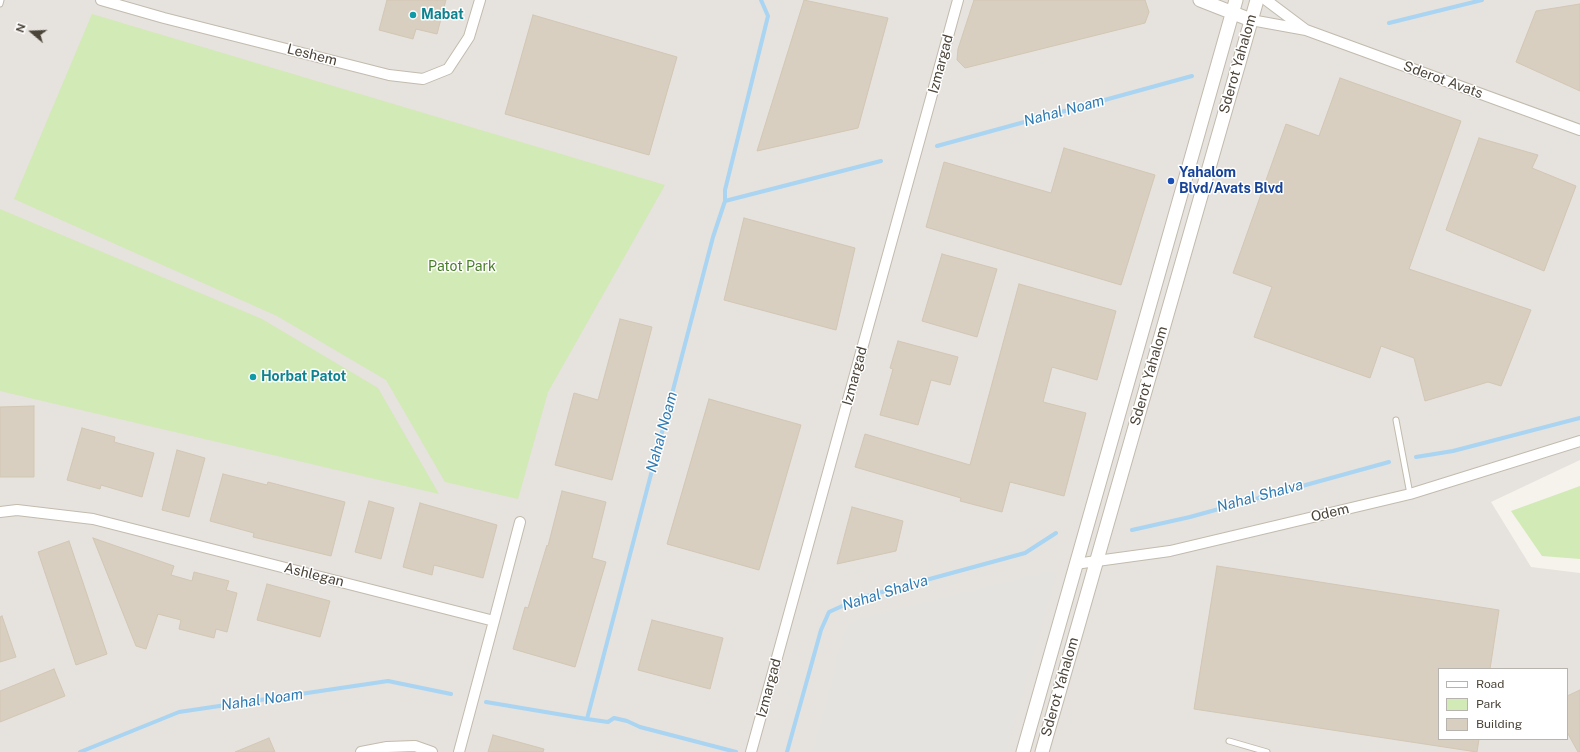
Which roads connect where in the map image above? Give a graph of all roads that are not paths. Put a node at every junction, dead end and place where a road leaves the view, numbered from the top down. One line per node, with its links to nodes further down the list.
1 (1, 0): 8 (lane)
2 (101, 0): 3 (street, Leshem)
3 (480, 0)
4 (958, 0): 25 (street, Izmargad)
5 (1200, 0): 9 (street, Sderot Avats)
6 (1257, 0): 10 (street, Sderot Yahalom)
7 (1266, 0): 11 (street, Sderot Avats)
8 (0, 4)
9 (1234, 6): 10 (street, Sderot Avats); 19 (street, Sderot Yahalom)
10 (1251, 20): 11 (street, Sderot Avats); 18 (street, Sderot Yahalom)
11 (1306, 30): 12 (street, Sderot Avats)
12 (1580, 130)
13 (1396, 420): 15 (lane)
14 (1580, 441): 15 (street, Odem)
15 (1410, 494): 18 (street, Odem)
16 (0, 512): 20 (street, Ashlegan)
17 (520, 522): 20 (street)
18 (1095, 562): 19 (street, Odem); 27 (street, Sderot Yahalom)
19 (1075, 564): 26 (street, Sderot Yahalom)
20 (494, 620): 24 (street)
21 (1229, 742): 28 (lane)
22 (361, 752): 23 (street)
23 (432, 752)
24 (459, 752)
25 (751, 752)
26 (1023, 752)
27 (1042, 752)
28 (1268, 752)

